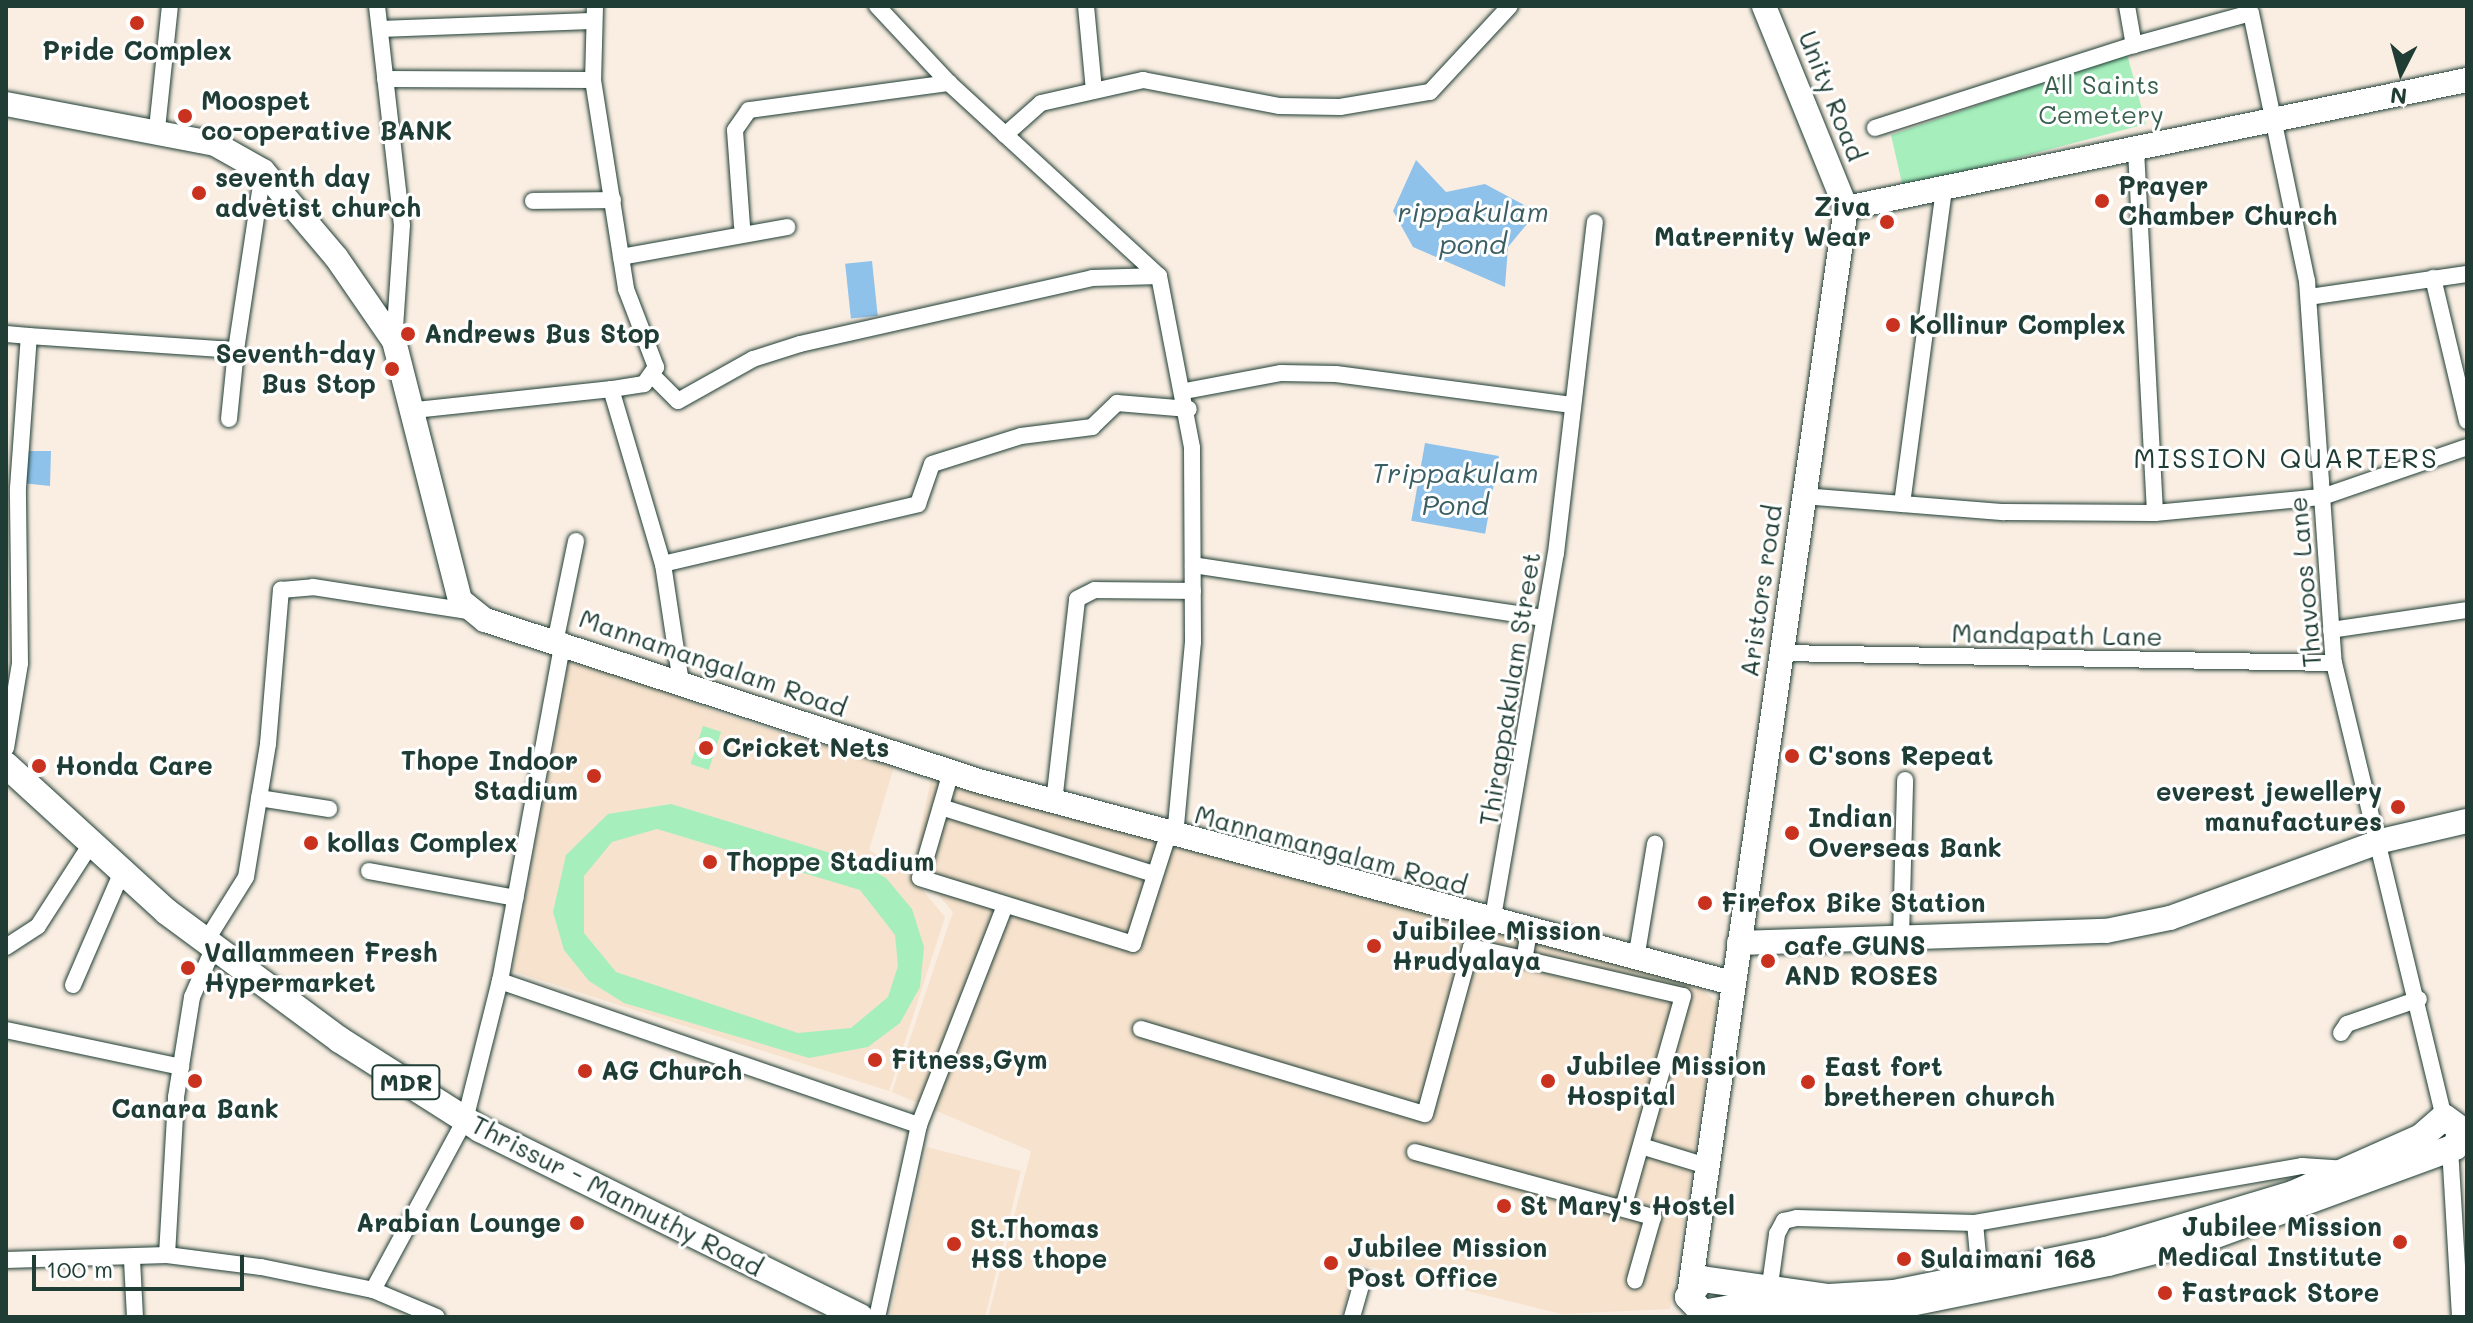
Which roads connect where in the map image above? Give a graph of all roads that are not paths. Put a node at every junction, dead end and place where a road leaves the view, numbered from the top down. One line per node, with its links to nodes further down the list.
1 (170, 6): 20 (street)
2 (377, 6): 10 (street)
3 (877, 6): 15 (street)
4 (1086, 6): 16 (street)
5 (1510, 6): 16 (street)
6 (1764, 6): 27 (main road, Unity Road)
7 (2127, 6): 11 (street)
8 (2250, 10): 11 (street); 18 (street, Thavoos Lane)
9 (593, 14): 10 (street); 13 (street)
10 (380, 29): 12 (street)
11 (2134, 45): 19 (street)
12 (385, 79): 13 (street); 38 (street)
13 (593, 80): 25 (street)
14 (2467, 80): 18 (main road)
15 (949, 83): 21 (street); 29 (street)
16 (1094, 90): 21 (street)
17 (6, 104): 20 (main road)
18 (2280, 124): 22 (main road); 35 (street, Thavoos Lane)
19 (1875, 128)
20 (157, 129): 23 (main road)
21 (1005, 135): 33 (street)
22 (2136, 150): 24 (main road); 52 (street)
23 (263, 171): 38 (main road); 39 (street)
24 (1944, 189): 27 (main road); 51 (street)
25 (613, 200): 26 (street); 31 (street)
26 (533, 201)
27 (1846, 208): 49 (main road, Aristors road)
28 (1595, 222): 43 (street, Thirappakulam Street)
29 (742, 226)
30 (787, 227): 31 (street)
31 (621, 257): 40 (street)
32 (2467, 274): 34 (street)
33 (1159, 276): 40 (street); 42 (street)
34 (2433, 278): 35 (street); 47 (street)
35 (2309, 297): 50 (street, Thavoos Lane)
36 (6, 334): 37 (street)
37 (29, 336): 39 (street); 65 (street)
38 (394, 341): 45 (main road)
39 (236, 350): 46 (street)
40 (653, 376): 41 (street)
41 (611, 389): 45 (street); 54 (street)
42 (1185, 391): 43 (street); 44 (street)
43 (1570, 405): 59 (street, Thirappakulam Street)
44 (1189, 409): 54 (street); 55 (street)
45 (415, 410): 58 (main road)
46 (229, 419)
47 (2467, 421)
48 (2467, 447): 50 (street)
49 (1803, 496): 51 (street); 62 (main road, Aristors road)
50 (2322, 497): 52 (street); 60 (street, Thavoos Lane)
51 (1902, 504): 52 (street)
52 (2155, 513)
53 (576, 541): 61 (street)
54 (663, 564): 64 (street)
55 (1193, 565): 56 (street); 59 (street)
56 (1193, 591): 70 (street); 74 (street)
57 (2467, 610): 60 (street)
58 (468, 611): 61 (main road, Mannamangalam Road); 69 (street)
59 (1544, 618): 83 (street, Thirappakulam Street)
60 (2331, 630): 63 (street, Thavoos Lane)
61 (560, 640): 64 (main road, Mannamangalam Road); 81 (street)
62 (1781, 653): 63 (street, Mandapath Lane); 86 (main road, Aristors road)
63 (2334, 663): 75 (street, Thavoos Lane)
64 (681, 683): 67 (main road, Mannamangalam Road)
65 (6, 748)
66 (6, 765): 77 (main road, Thrissur - Mannuthy Road / MDR)
67 (951, 772): 70 (main road, Mannamangalam Road); 71 (street)
68 (1905, 780): 85 (street)
69 (259, 798): 72 (street); 87 (street)
70 (1054, 802): 74 (main road, Mannamangalam Road)
71 (941, 807): 80 (street); 82 (street)
72 (329, 809)
73 (2467, 821): 75 (main road)
74 (1172, 836): 80 (street); 83 (main road, Mannamangalam Road)
75 (2381, 841): 85 (main road); 94 (street, Thavoos Lane)
76 (1655, 844): 90 (street)
77 (89, 847): 79 (main road, Thrissur - Mannuthy Road / MDR); 88 (street)
78 (369, 871): 81 (street)
79 (121, 874): 87 (main road, Thrissur - Mannuthy Road / MDR); 93 (street)
80 (1154, 874): 82 (street)
81 (516, 898): 91 (street)
82 (1005, 906): 100 (street)
83 (1492, 923): 84 (main road, Mannamangalam Road)
84 (1529, 932): 89 (street); 90 (main road, Mannamangalam Road)
85 (1901, 938): 86 (main road)
86 (1739, 943): 92 (main road, Aristors road)
87 (210, 944): 98 (street); 99 (main road, Thrissur - Mannuthy Road / MDR)
88 (6, 947)
89 (1524, 959): 95 (street); 102 (street)
90 (1636, 959): 92 (main road, Mannamangalam Road)
91 (500, 981): 99 (street); 100 (street)
92 (1732, 983): 104 (main road)
93 (73, 985)
94 (2419, 999): 97 (street); 101 (street, Thavoos Lane)
95 (1141, 1029)
96 (6, 1030): 98 (street)
97 (2341, 1033)
98 (181, 1067): 108 (street)
99 (465, 1120): 114 (street); 117 (main road, Thrissur - Mannuthy Road / MDR)
100 (919, 1125): 120 (street)
101 (2451, 1130): 105 (main road); 116 (main road); 122 (street, Thavoos Lane)
102 (1641, 1146): 104 (street); 106 (street)
103 (1415, 1152): 106 (street)
104 (1707, 1166): 115 (main road)
105 (2348, 1170): 107 (street); 111 (main road)
106 (1623, 1208): 113 (street)
107 (1975, 1223): 111 (street); 116 (street)
108 (167, 1255): 110 (street); 114 (street)
109 (6, 1260): 110 (street)
110 (132, 1260): 118 (street)
111 (1980, 1277): 116 (main road)
112 (1363, 1279): 121 (street)
113 (1635, 1280)
114 (373, 1290): 119 (street)
115 (1702, 1300): 116 (main road)
116 (1767, 1304)
117 (852, 1315)
118 (135, 1317)
119 (437, 1317)
120 (877, 1317)
121 (1352, 1317)
122 (2460, 1317)

